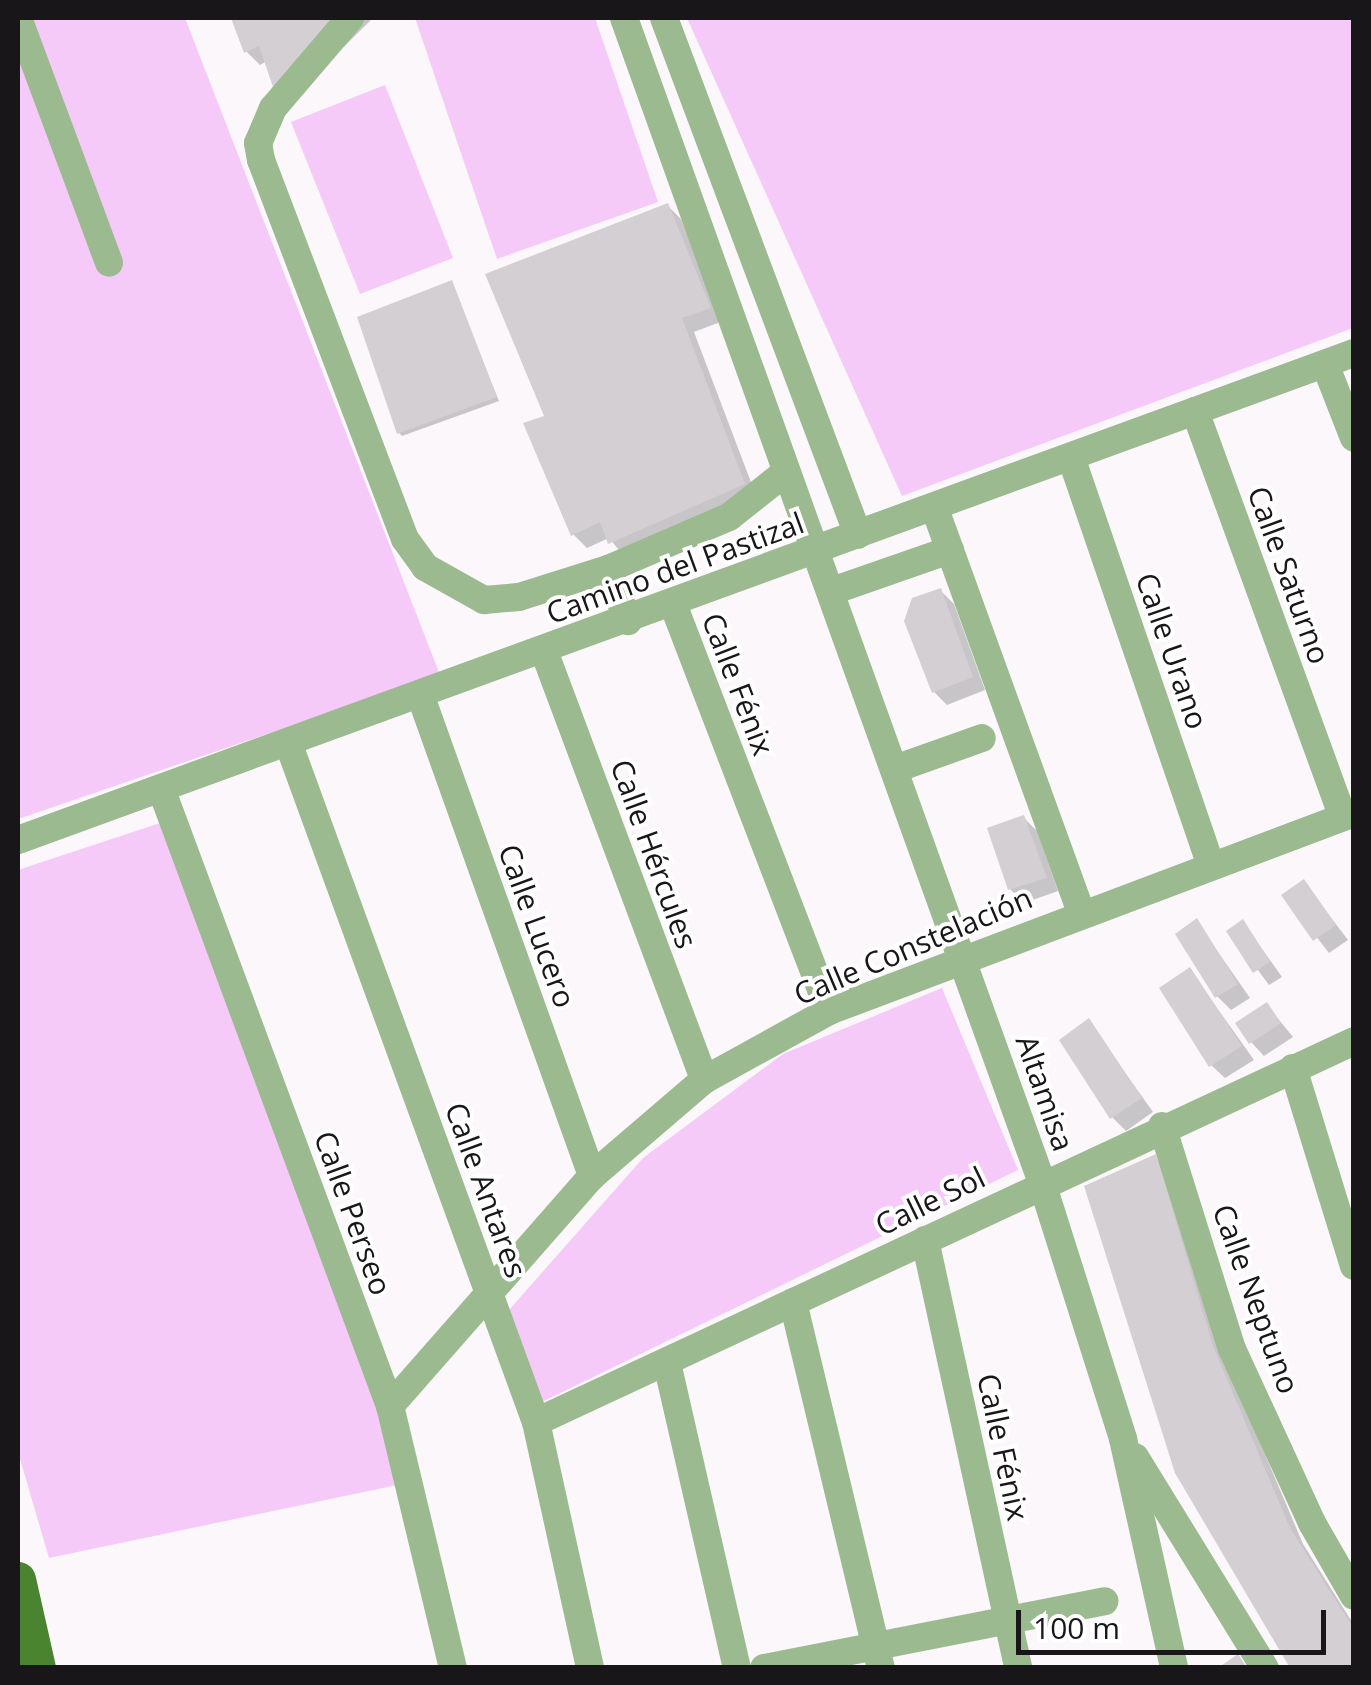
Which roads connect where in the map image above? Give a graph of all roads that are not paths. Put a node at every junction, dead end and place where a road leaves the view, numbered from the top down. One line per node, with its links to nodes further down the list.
1 (18, 18): 7 (street)
2 (350, 18): 18 (street)
3 (624, 18): 6 (street, Altamisa)
4 (664, 18): 5 (street)
5 (727, 190): 6 (street); 15 (street)
6 (688, 208): 13 (street, Altamisa)
7 (109, 263)
8 (1354, 353): 9 (street, Camino del Pastizal)
9 (1324, 364): 10 (street, Camino del Pastizal); 11 (street)
10 (1195, 411): 12 (street, Camino del Pastizal); 28 (street, Calle Saturno)
11 (1354, 438)
12 (1071, 458): 14 (street, Camino del Pastizal); 30 (street, Calle Urano)
13 (786, 472): 17 (street, Altamisa); 18 (street)
14 (935, 509): 15 (street, Camino del Pastizal); 16 (street)
15 (858, 536): 17 (street, Camino del Pastizal)
16 (950, 550): 19 (street); 31 (street)
17 (817, 551): 19 (street, Altamisa); 20 (street, Camino del Pastizal)
18 (608, 569): 21 (street)
19 (832, 591): 26 (street, Altamisa)
20 (673, 604): 21 (street, Camino del Pastizal); 33 (street, Calle Fénix)
21 (628, 621): 22 (street, Camino del Pastizal)
22 (544, 651): 23 (street, Camino del Pastizal); 36 (street, Calle Hércules)
23 (421, 697): 25 (street, Camino del Pastizal); 38 (street, Calle Lucero)
24 (982, 738): 26 (street)
25 (289, 744): 27 (street, Camino del Pastizal); 42 (street, Calle Antares)
26 (895, 769): 32 (street, Altamisa)
27 (162, 791): 29 (street, Camino del Pastizal); 45 (street, Calle Perseo)
28 (1348, 815): 30 (street, Calle Constelación)
29 (18, 840)
30 (1211, 865): 31 (street, Calle Constelación)
31 (1082, 912): 32 (street, Calle Constelación)
32 (964, 956): 33 (street, Calle Constelación); 39 (street, Altamisa)
33 (829, 1011): 36 (street, Calle Constelación)
34 (1354, 1041): 35 (street, Calle Sol)
35 (1293, 1068): 37 (street, Calle Sol); 41 (street)
36 (704, 1080): 38 (street, Calle Constelación)
37 (1162, 1126): 39 (street, Calle Sol); 49 (street, Calle Neptuno)
38 (592, 1176): 42 (street, Calle Constelación)
39 (1042, 1183): 40 (street, Calle Sol); 47 (street, Altamisa)
40 (924, 1240): 43 (street, Calle Sol); 51 (street, Calle Fénix)
41 (1354, 1266)
42 (489, 1295): 45 (street, Calle Constelación); 46 (street, Calle Antares)
43 (793, 1302): 44 (street, Calle Sol); 52 (street)
44 (666, 1363): 46 (street, Calle Sol); 56 (street)
45 (390, 1406): 54 (street, Calle Perseo)
46 (536, 1422): 55 (street, Calle Antares)
47 (1124, 1439): 59 (street, Altamisa); 60 (street)
48 (18, 1579): 53 (main road)
49 (1354, 1596)
50 (1104, 1602): 51 (street)
51 (1008, 1620): 52 (street); 58 (street, Calle Fénix)
52 (880, 1658): 57 (street)
53 (38, 1668)
54 (453, 1668)
55 (590, 1668)
56 (737, 1668)
57 (764, 1668)
58 (1018, 1668)
59 (1174, 1668)
60 (1265, 1668)

